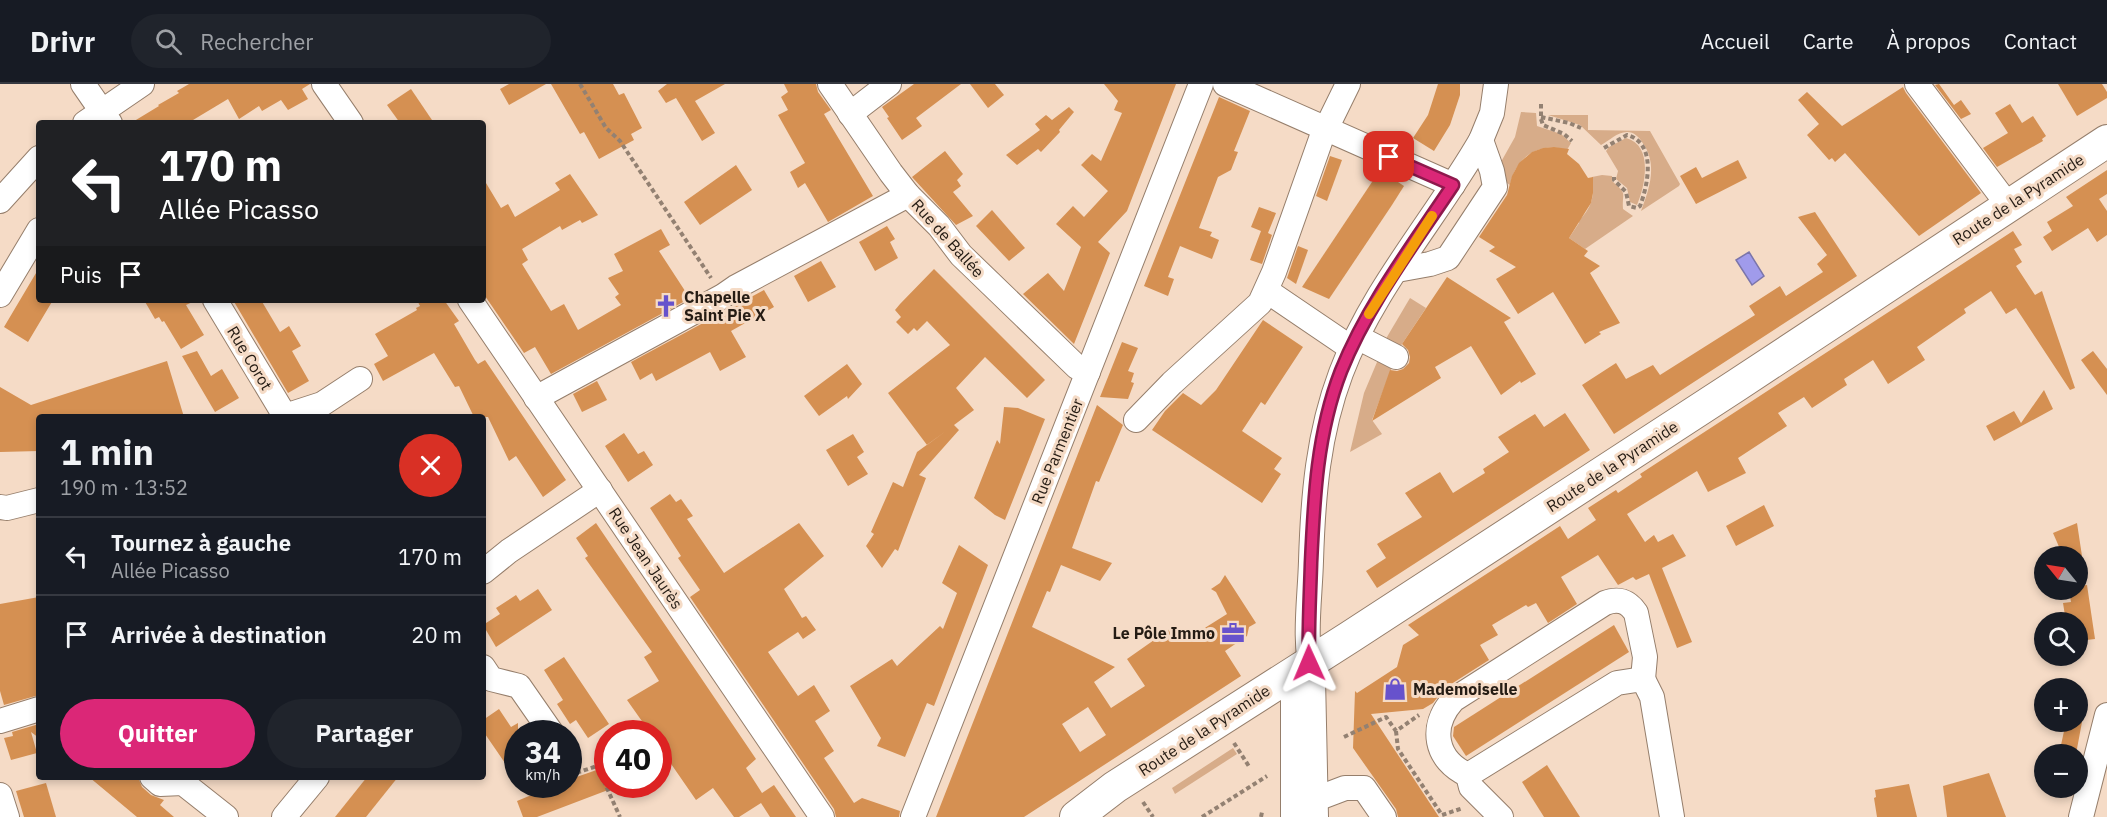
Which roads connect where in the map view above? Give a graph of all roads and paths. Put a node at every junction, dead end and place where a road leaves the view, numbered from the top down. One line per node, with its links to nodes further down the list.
1 (83, 84): 15 (street)
2 (142, 84): 15 (street)
3 (324, 84): 16 (street)
4 (580, 84): 33 (path)
5 (830, 84): 13 (street, Rue de Ballée)
6 (889, 84): 13 (street)
7 (1201, 84): 38 (street, Rue Parmentier)
8 (1225, 84): 18 (street)
9 (1348, 84): 18 (street)
10 (1496, 84): 19 (street)
11 (1917, 84): 28 (street)
12 (1541, 104): 14 (path)
13 (850, 114): 26 (street, Rue de Ballée)
14 (1540, 117): 17 (path); 20 (path)
15 (99, 119)
16 (349, 120)
17 (1581, 128)
18 (1326, 129): 25 (street); 31 (street)
19 (1481, 140): 25 (street); 30 (street)
20 (1572, 141)
21 (2107, 141): 28 (main road, Route de la Pyramide)
22 (1604, 148): 24 (path)
23 (36, 161): 27 (street)
24 (1614, 177)
25 (1453, 185): 30 (street)
26 (908, 195): 33 (street); 38 (street, Rue de Ballée)
27 (0, 201)
28 (2008, 205): 48 (main road, Route de la Pyramide)
29 (36, 235): 32 (street)
30 (1397, 270): 36 (street)
31 (1267, 291): 36 (street); 43 (street)
32 (0, 295)
33 (723, 296): 40 (street)
34 (217, 303): 41 (street, Rue Corot)
35 (472, 303): 40 (street, Rue Jean Jaurès)
36 (1354, 343): 37 (street); 48 (street)
37 (1396, 357)
38 (1088, 372): 75 (street, Rue Parmentier)
39 (360, 379): 42 (street, Rue Corot)
40 (537, 398): 44 (street, Rue Jean Jaurès)
41 (281, 414)
42 (292, 414)
43 (1136, 420)
44 (600, 490): 47 (street); 74 (street, Rue Jean Jaurès)
45 (36, 501): 46 (street)
46 (0, 507)
47 (486, 570)
48 (1309, 663): 65 (main road, Route de la Pyramide); 68 (street); 80 (street)
49 (486, 672): 54 (street)
50 (1643, 679): 61 (street); 61 (street); 83 (street)
51 (36, 710): 55 (street)
52 (1423, 712): 56 (path)
53 (2107, 715): 84 (street)
54 (543, 720)
55 (0, 721)
56 (1396, 731): 57 (path); 69 (path)
57 (1344, 737)
58 (1234, 743): 59 (path)
59 (1250, 768)
60 (582, 771): 73 (path)
61 (1468, 775): 82 (street)
62 (1267, 776): 79 (path)
63 (155, 780): 71 (street)
64 (315, 780): 72 (street)
65 (1114, 787): 76 (main road, Route de la Pyramide); 77 (main road, Route de la Pyramide)
66 (0, 795): 70 (street)
67 (1143, 802): 78 (path)
68 (1316, 808): 81 (street)
69 (1464, 808)
70 (7, 817)
71 (226, 817)
72 (284, 817)
73 (620, 817)
74 (822, 817)
75 (913, 817)
76 (1057, 817)
77 (1076, 817)
78 (1153, 817)
79 (1202, 817)
80 (1293, 817)
81 (1383, 817)
82 (1501, 817)
83 (1672, 817)
84 (2081, 817)

